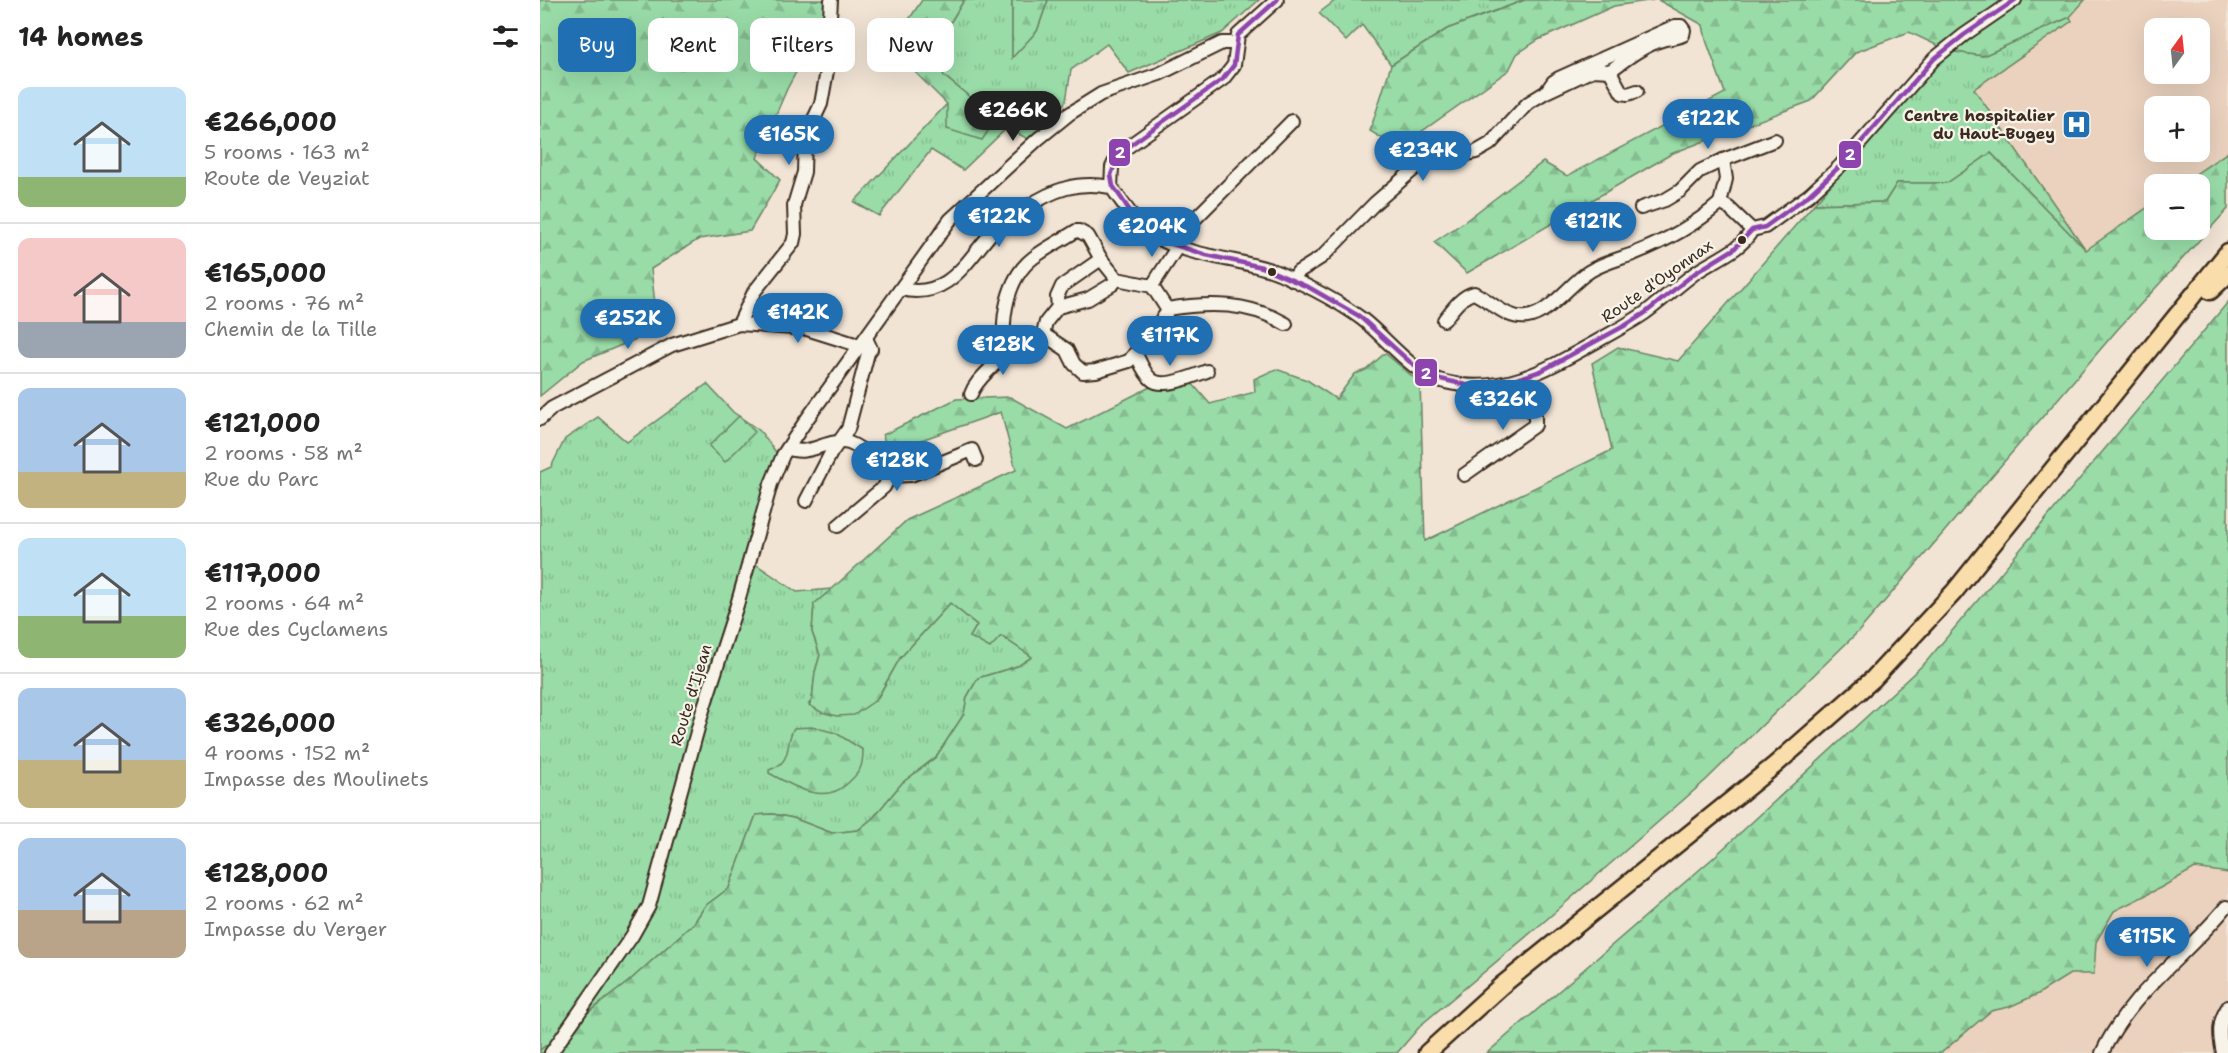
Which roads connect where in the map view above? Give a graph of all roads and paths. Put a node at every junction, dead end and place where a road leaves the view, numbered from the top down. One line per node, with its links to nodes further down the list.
1 (831, 0): 28 (street)
2 (1277, 0): 4 (street)
3 (2015, 0): 14 (street, Route d'Oyonnax)
4 (1236, 43): 11 (street); 23 (street, Route d'Ijean)
5 (1610, 71): 6 (street); 7 (street); 7 (street)
6 (1637, 91)
7 (1546, 92): 21 (street)
8 (1292, 121): 16 (street)
9 (1775, 140): 10 (street)
10 (1723, 160): 12 (street); 13 (street)
11 (1112, 187): 16 (street, Route d'Oyonnax); 23 (street)
12 (1720, 203): 14 (street); 27 (street)
13 (1641, 208)
14 (1752, 230): 35 (street, Route d'Oyonnax)
15 (2228, 244): 26 (highway)
16 (1174, 245): 21 (street, Route d'Oyonnax); 22 (street)
17 (2228, 252): 26 (highway)
18 (1101, 259): 20 (street); 24 (street); 32 (street)
19 (2228, 272): 49 (highway)
20 (1117, 279): 22 (street); 24 (street)
21 (1293, 280): 35 (street, Route d'Oyonnax)
22 (1152, 286): 25 (street)
23 (901, 289): 31 (street, Route d'Ijean)
24 (1058, 307): 30 (street)
25 (1167, 309): 29 (street); 33 (street)
26 (2182, 309): 48 (highway)
27 (1444, 320)
28 (739, 324): 31 (street); 37 (street)
29 (1286, 324)
30 (1043, 334): 32 (street); 33 (street)
31 (863, 342): 38 (street); 39 (street, Route d'Ijean)
32 (1005, 348): 36 (street)
33 (1136, 354): 34 (street)
34 (1207, 371)
35 (1515, 382): 41 (street)
36 (971, 394)
37 (540, 419)
38 (840, 442): 39 (street); 42 (street); 43 (street)
39 (788, 448): 47 (street, Route d'Ijean)
40 (976, 460): 42 (street)
41 (1464, 475)
42 (890, 476): 44 (street)
43 (806, 501)
44 (838, 526)
45 (2226, 907): 50 (street)
46 (2228, 1006): 51 (street)
47 (551, 1053)
48 (1427, 1053)
49 (1442, 1053)
50 (2102, 1053)
51 (2223, 1053)

